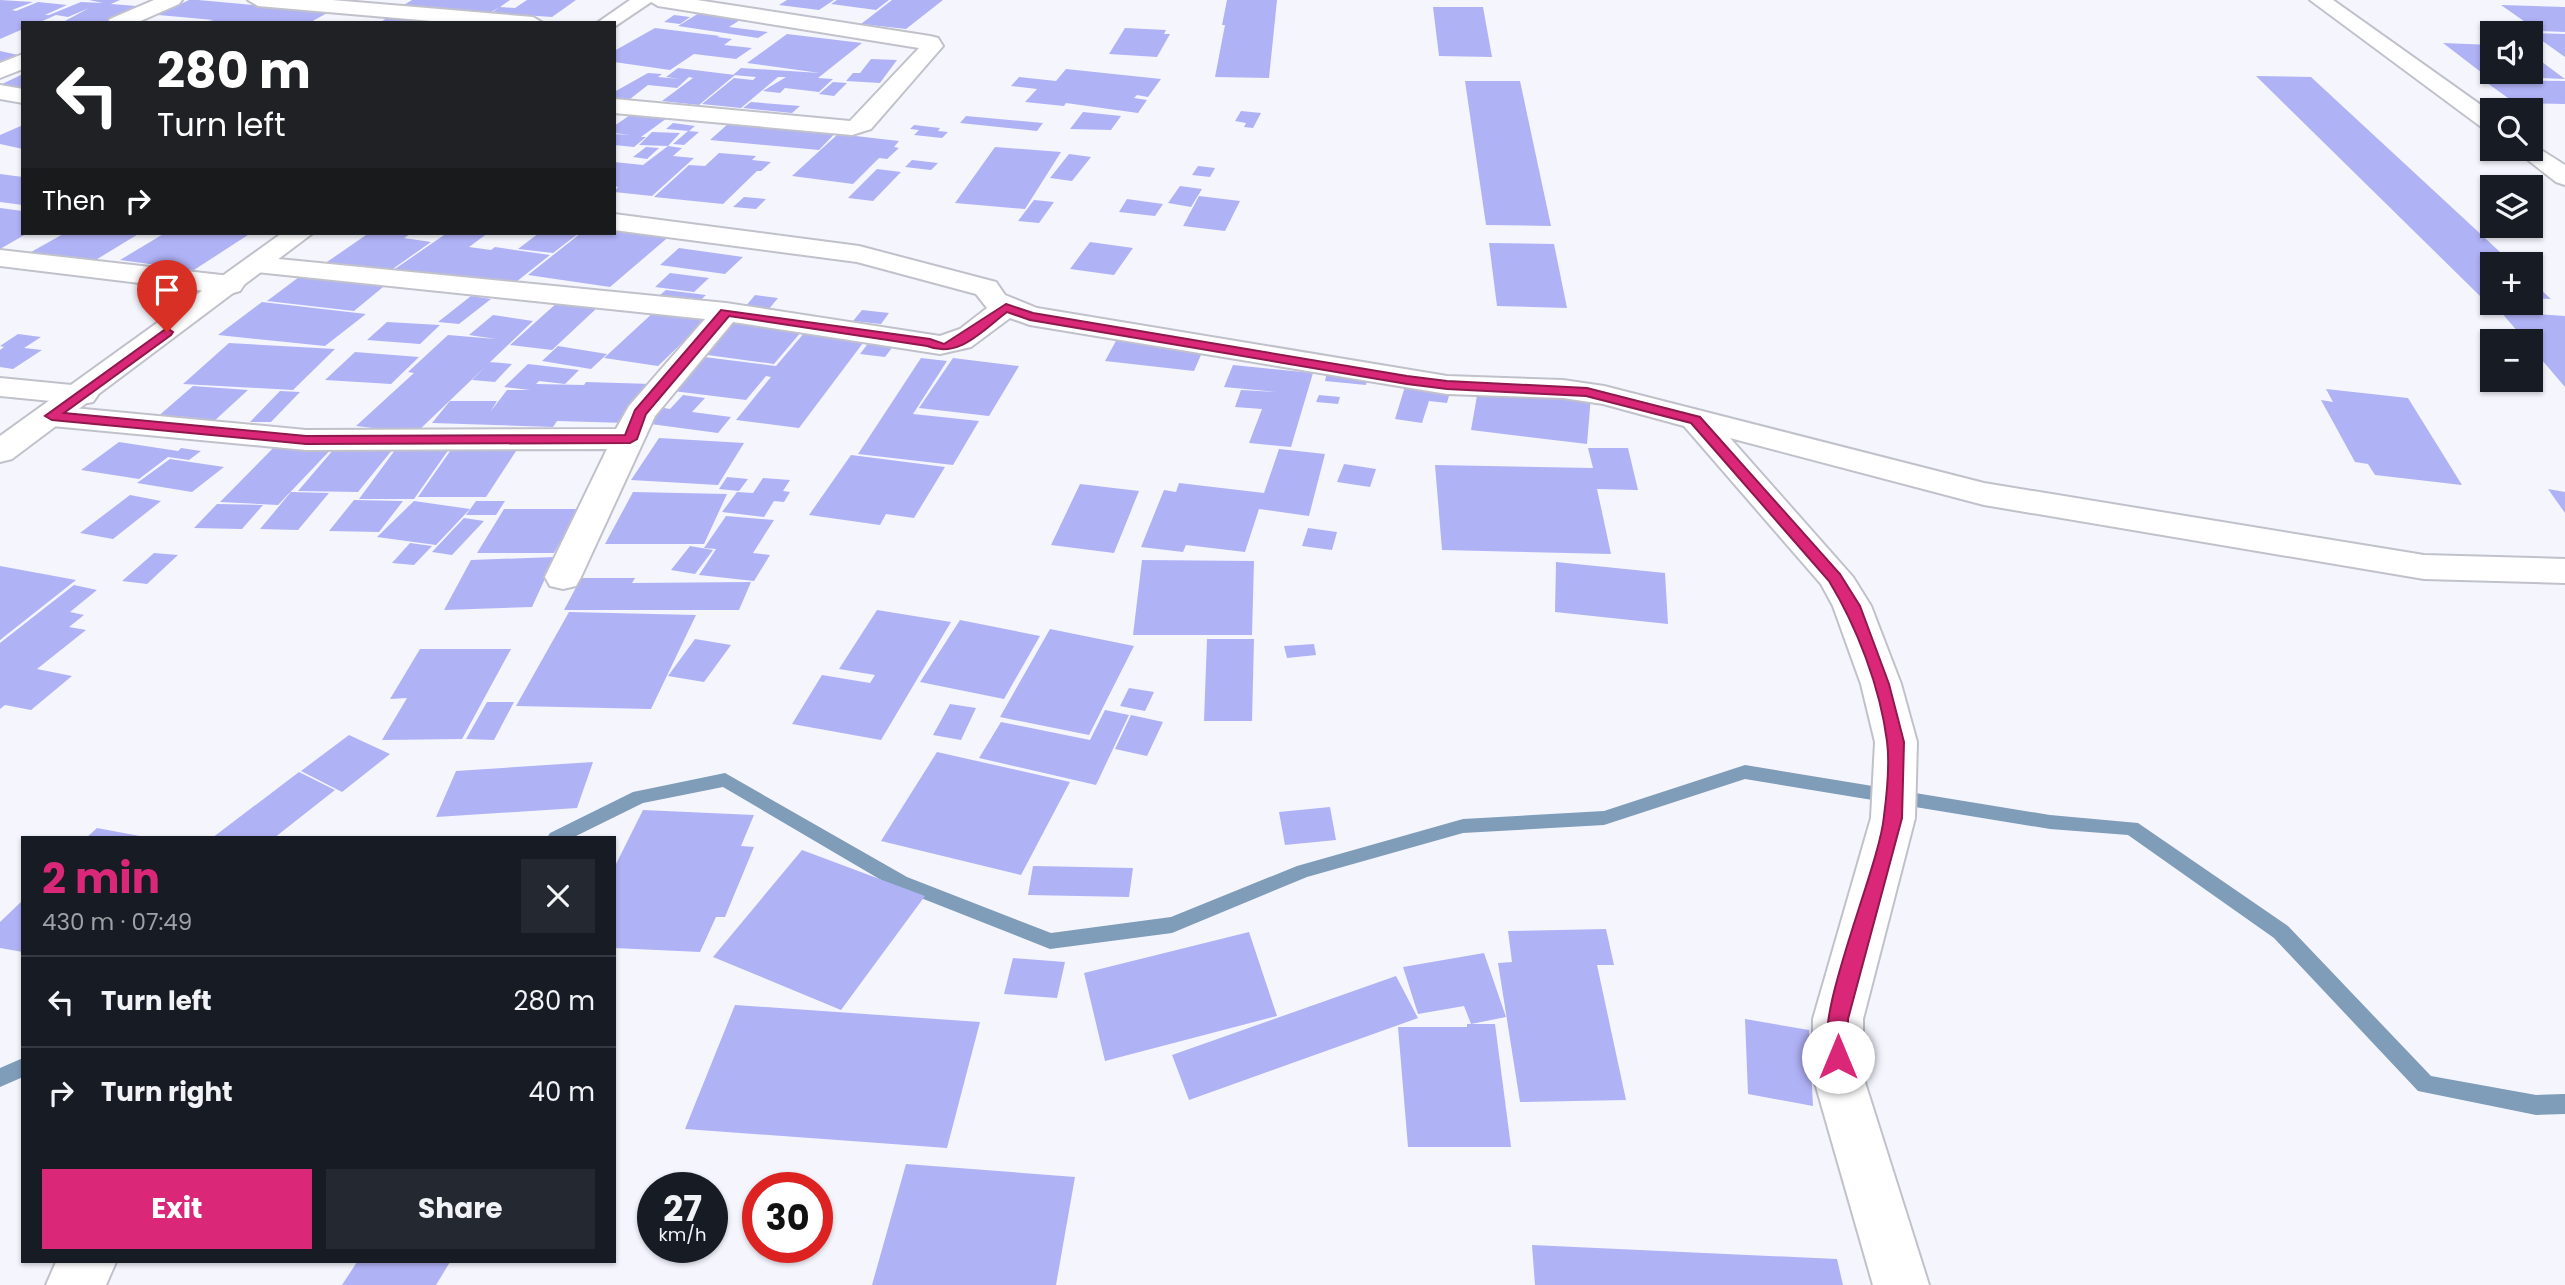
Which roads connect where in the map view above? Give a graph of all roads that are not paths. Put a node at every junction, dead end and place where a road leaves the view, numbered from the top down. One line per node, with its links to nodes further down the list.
1 (172, 0): 6 (main road)
2 (258, 0): 7 (main road)
3 (644, 0): 8 (main road)
4 (658, 0): 13 (main road)
5 (2320, 0): 14 (main road)
6 (122, 21)
7 (509, 21)
8 (610, 21)
9 (21, 62): 10 (main road)
10 (0, 71)
11 (0, 92): 12 (main road)
12 (21, 96)
13 (616, 106)
14 (2480, 115)
15 (2543, 161): 16 (main road)
16 (2565, 177)
17 (616, 222): 22 (main road)
18 (296, 235): 20 (main road)
19 (0, 258): 21 (main road)
20 (258, 265): 21 (main road); 23 (main road)
21 (230, 285): 25 (main road)
22 (1006, 307): 23 (main road); 27 (main road)
23 (726, 312): 28 (main road)
24 (0, 387): 25 (main road)
25 (82, 395): 26 (main road)
26 (52, 416): 28 (main road); 29 (main road)
27 (1696, 420): 30 (main road); 34 (main road)
28 (630, 439): 31 (main road)
29 (0, 452)
30 (2565, 571)
31 (563, 577)
32 (87, 1263): 33 (main road)
33 (74, 1285)
34 (1901, 1285)

